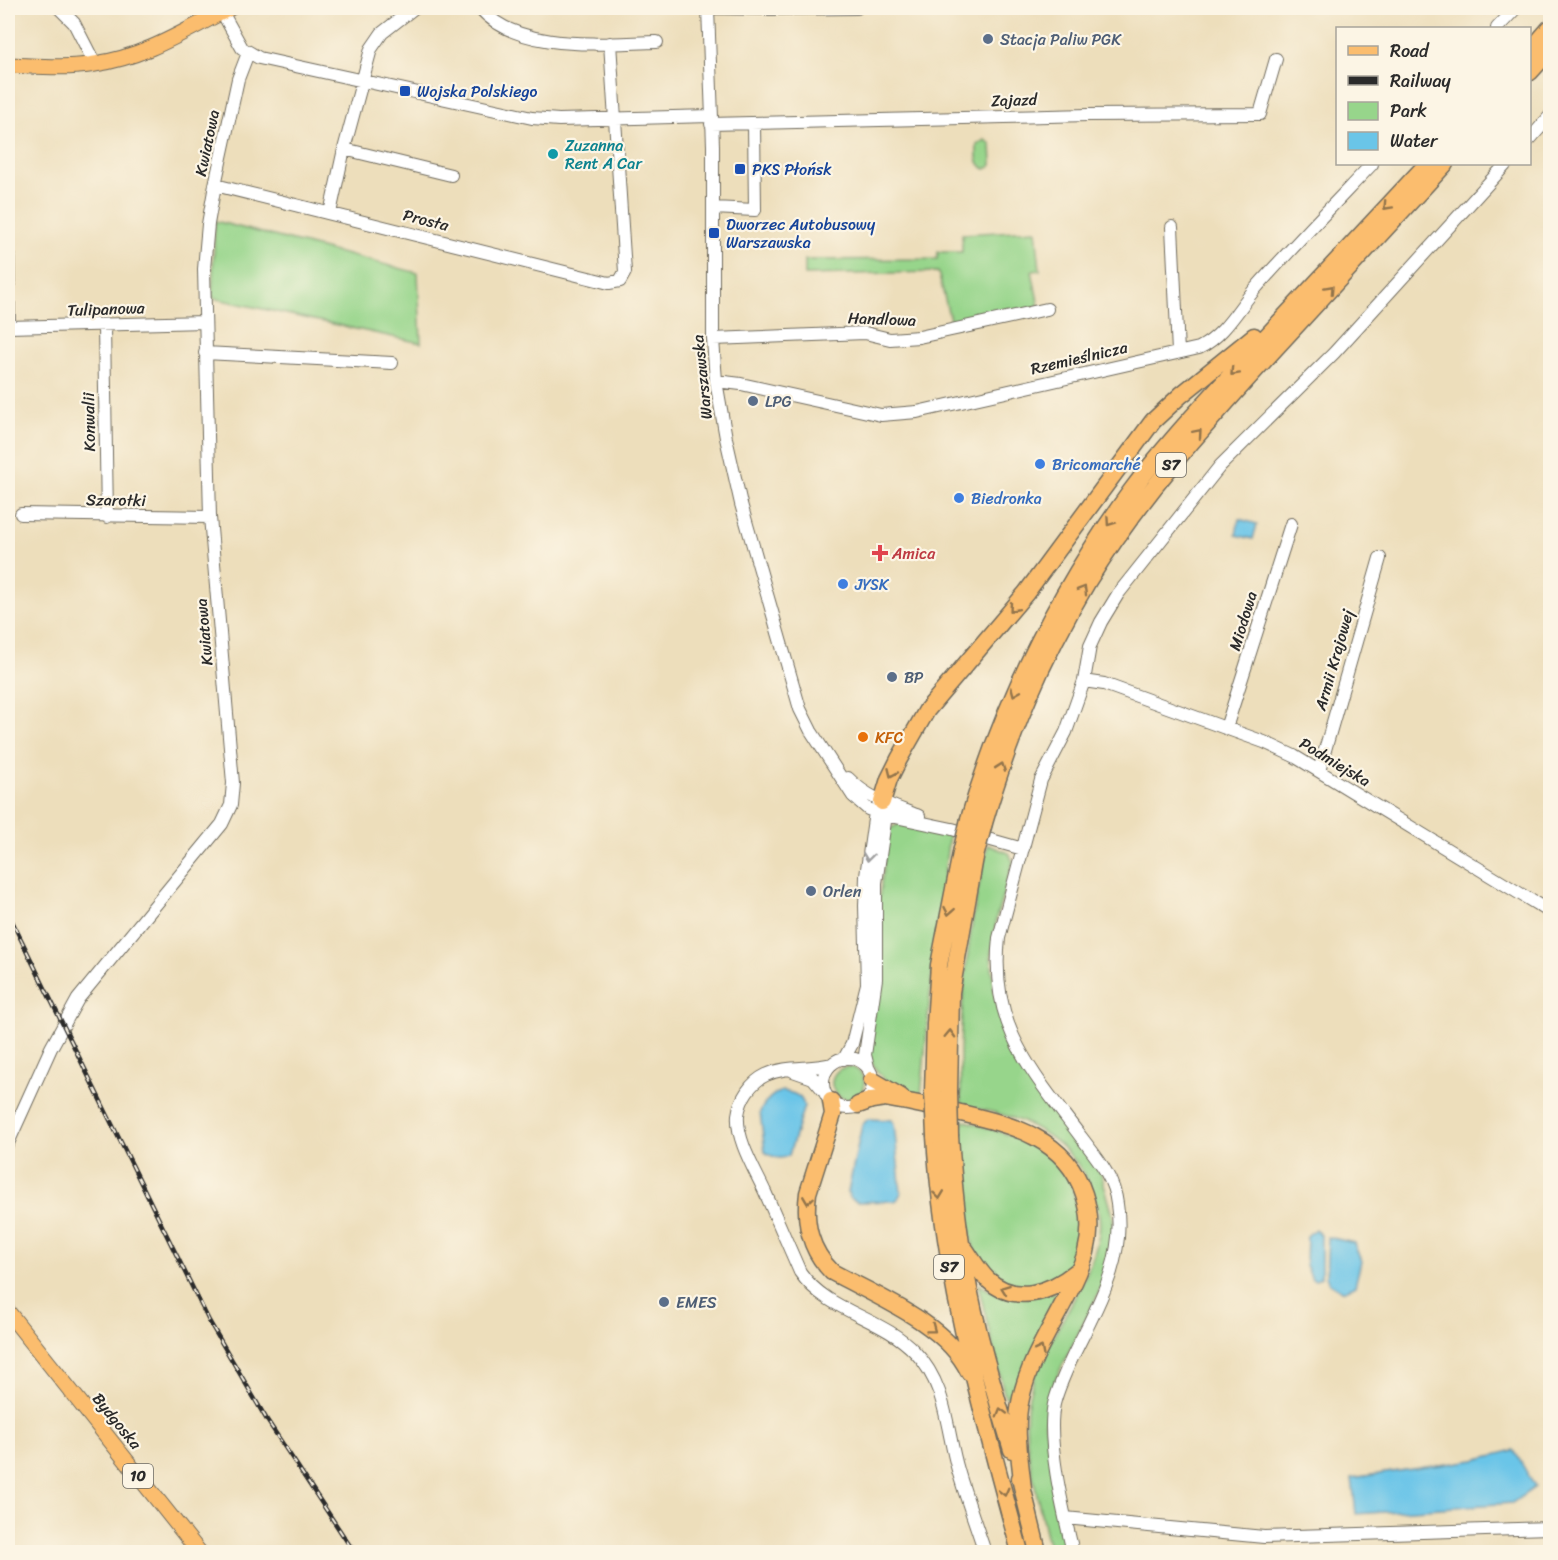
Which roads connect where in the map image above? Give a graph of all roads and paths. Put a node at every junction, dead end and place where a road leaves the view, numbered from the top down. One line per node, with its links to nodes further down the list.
1 (59, 8): 17 (street)
2 (414, 8): 20 (street)
3 (480, 8): 12 (street)
4 (708, 8): 5 (street); 23 (street, Warszawska)
5 (821, 8): 6 (street)
6 (857, 8)
7 (1516, 8): 9 (street)
8 (226, 10): 15 (street); 17 (main road)
9 (1498, 27)
10 (1551, 28): 13 (highway)
11 (657, 42): 12 (street)
12 (610, 43): 22 (street)
13 (1531, 50)
14 (1551, 50): 19 (highway)
15 (248, 52): 20 (street); 32 (street, Kwiatowa)
16 (1276, 59): 24 (street, Zajazd)
17 (95, 64): 18 (main road)
18 (8, 65)
19 (1531, 71)
20 (361, 82): 22 (street); 26 (street)
21 (1551, 116): 25 (street)
22 (615, 118): 23 (street); 34 (street, Prosta)
23 (711, 120): 24 (street, Zajazd); 33 (street, Warszawska)
24 (754, 123): 33 (street)
25 (1531, 138)
26 (344, 149): 31 (street); 34 (street)
27 (1371, 165): 43 (street, Rzemieślnicza)
28 (1425, 165): 37 (highway, S7, one-way to 37)
29 (1444, 165): 56 (highway, S7, one-way to 29)
30 (1505, 165): 52 (street)
31 (451, 175)
32 (215, 184): 34 (street, Prosta); 39 (street, Kwiatowa)
33 (713, 208): 42 (street, Warszawska)
34 (330, 213)
35 (8, 225): 41 (street)
36 (1172, 227): 43 (street)
37 (1301, 297): 55 (highway, one-way to 55); 56 (highway, S7, one-way to 56)
38 (1047, 309): 42 (street, Handlowa)
39 (205, 322): 40 (street, Tulipanowa); 44 (street, Kwiatowa)
40 (104, 326): 41 (street, Tulipanowa); 48 (street, Konwalii)
41 (8, 327)
42 (713, 339): 46 (street, Warszawska)
43 (1178, 352): 46 (street, Rzemieślnicza)
44 (206, 353): 45 (street); 49 (street, Kwiatowa)
45 (392, 363)
46 (716, 381): 55 (street, Warszawska)
47 (21, 514): 48 (street, Szarotki)
48 (107, 517): 49 (street, Szarotki)
49 (210, 517): 66 (street, Kwiatowa)
50 (1291, 524): 53 (street, Miodowa)
51 (1380, 558): 54 (street, Armii Krajowej)
52 (1084, 681): 53 (street, Podmiejska); 57 (street)
53 (1226, 728): 54 (street, Podmiejska)
54 (1319, 771): 58 (street, Podmiejska)
55 (881, 810): 57 (street, Warszawska); 59 (street, one-way to 59); 61 (street)
56 (977, 821): 65 (highway, S7, bridge)
57 (1023, 849): 72 (street)
58 (1551, 912)
59 (838, 1061): 60 (street); 61 (street); 62 (street)
60 (786, 1069): 62 (street); 75 (street)
61 (871, 1076): 63 (highway); 64 (street)
62 (828, 1096): 64 (street); 70 (highway, one-way to 70)
63 (913, 1102): 64 (highway); 68 (highway)
64 (858, 1106)
65 (943, 1136): 67 (highway, S7); 70 (highway, S7, one-way to 70)
66 (8, 1143)
67 (961, 1243): 68 (highway, one-way to 67); 71 (highway, S7, one-way to 67)
68 (1078, 1271): 71 (highway, one-way to 68)
69 (8, 1312): 74 (main road, Bydgoska / 10)
70 (979, 1395): 76 (highway, S7, one-way to 76)
71 (1023, 1489): 77 (highway, S7)
72 (1065, 1518): 73 (street); 78 (street)
73 (1551, 1528)
74 (199, 1552)
75 (985, 1552)
76 (1020, 1552)
77 (1038, 1552)
78 (1073, 1552)

